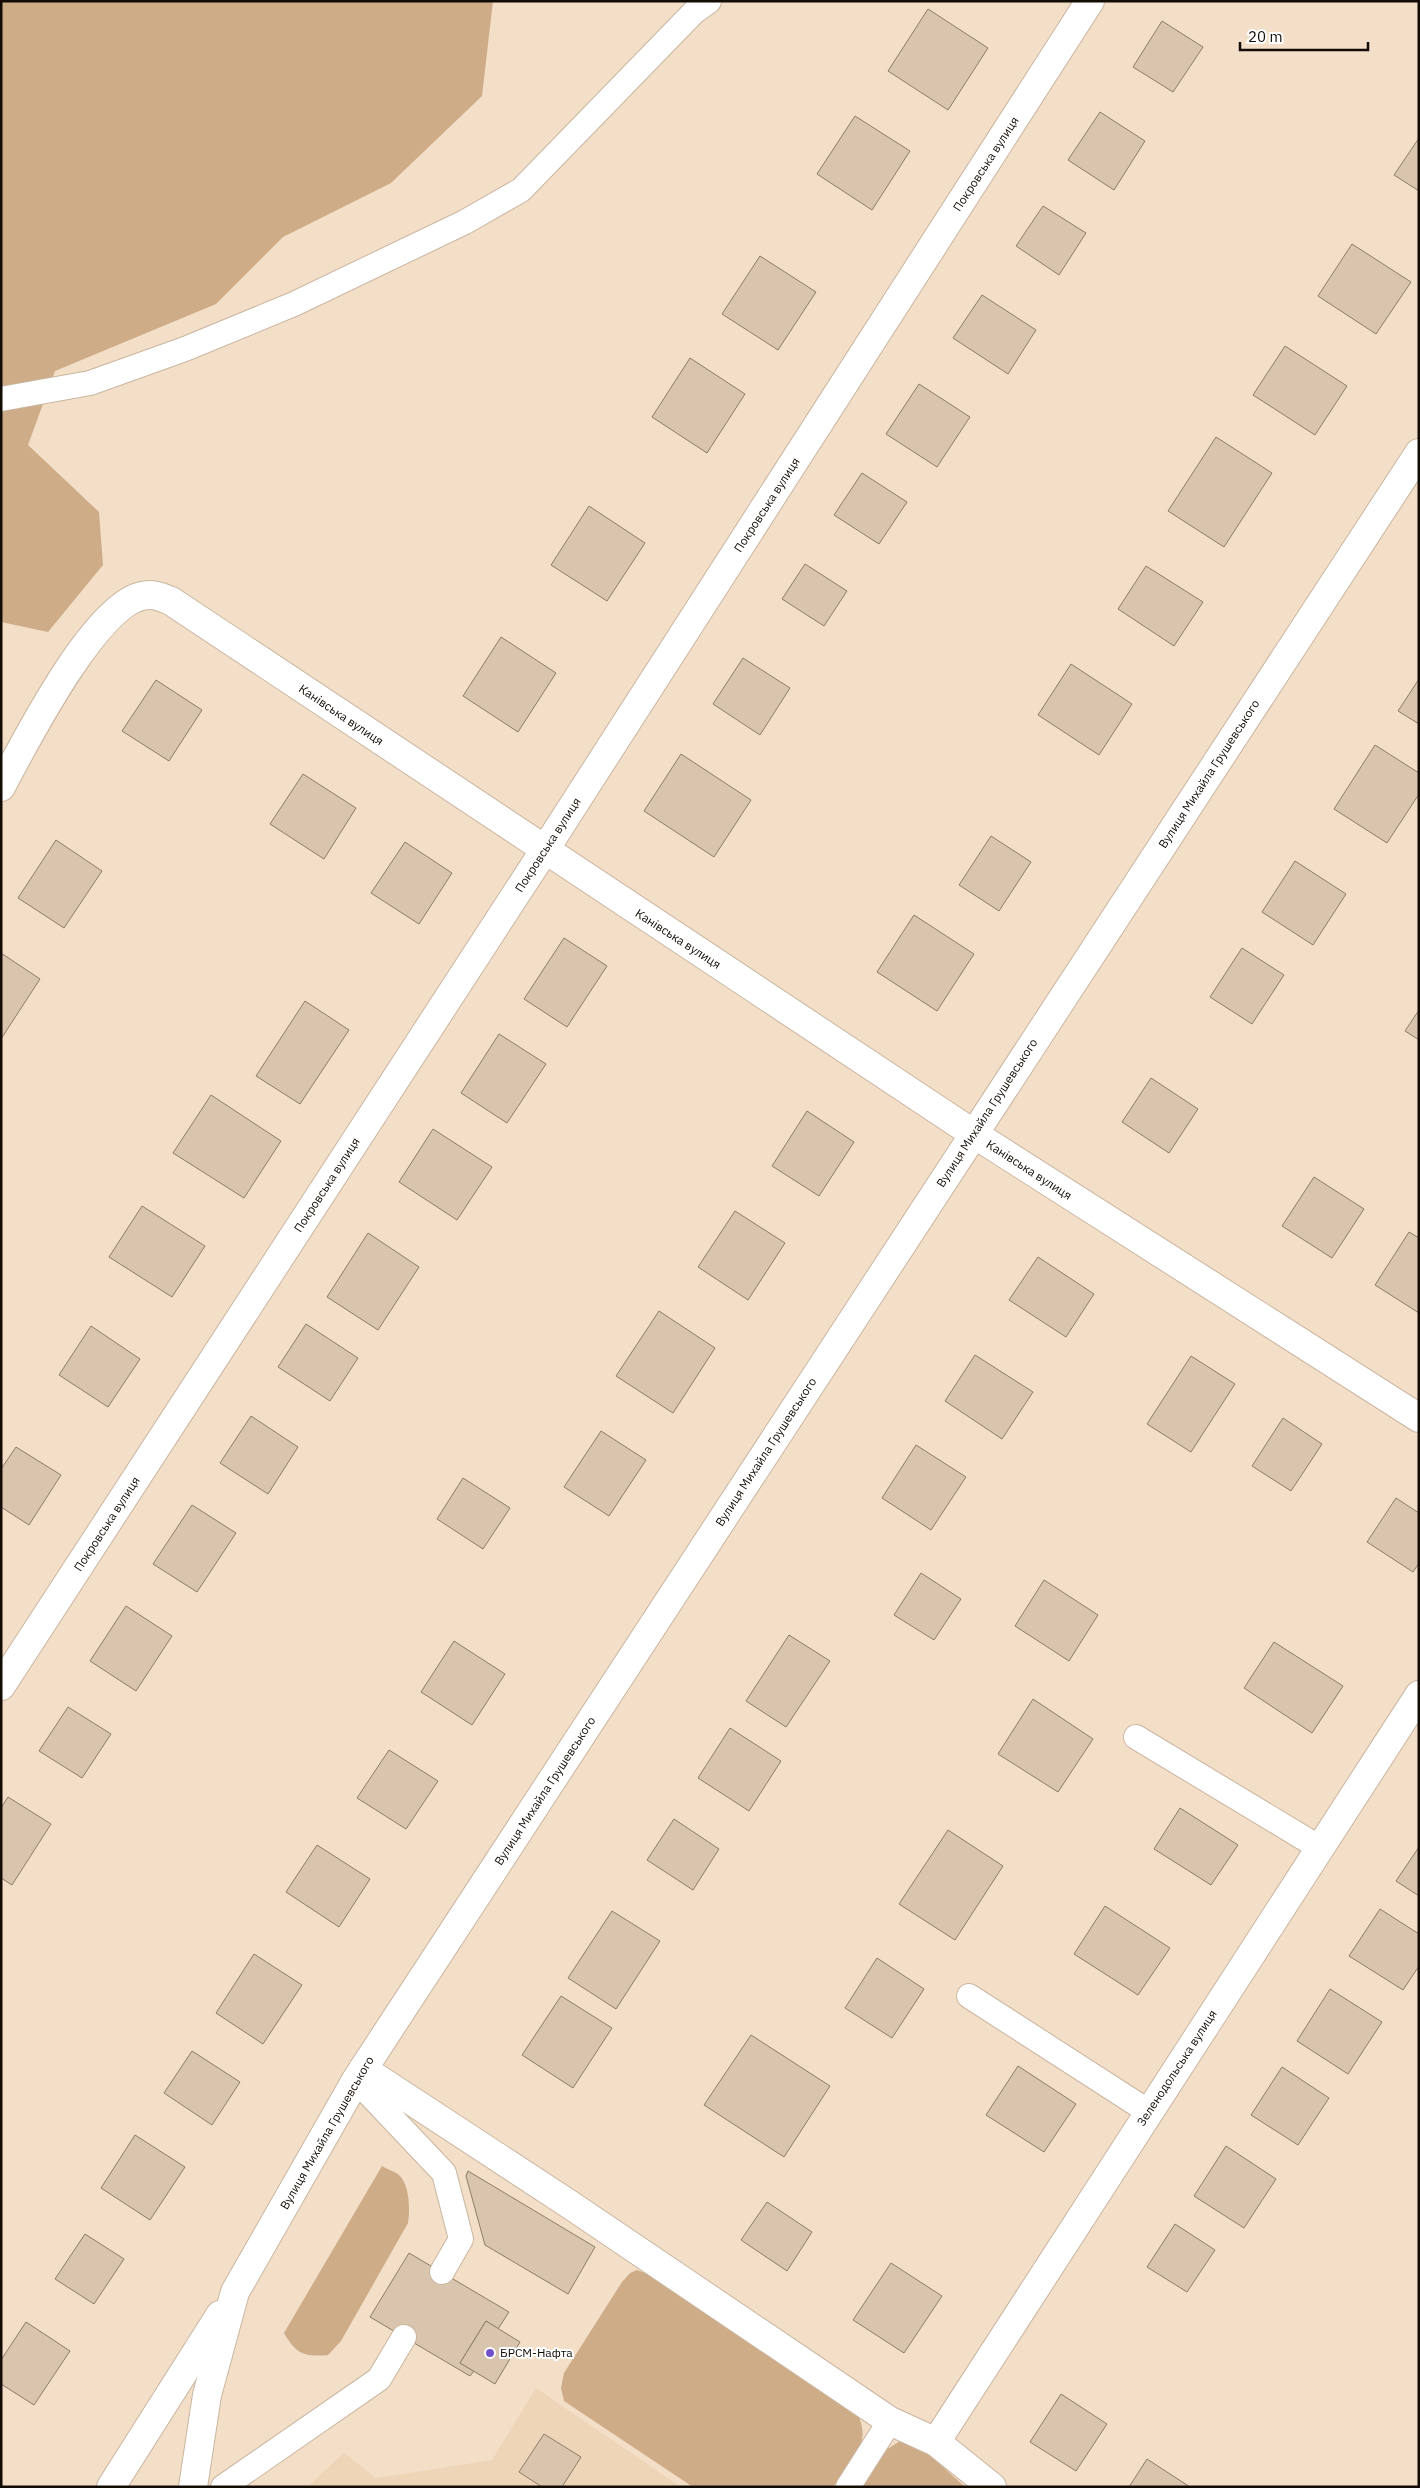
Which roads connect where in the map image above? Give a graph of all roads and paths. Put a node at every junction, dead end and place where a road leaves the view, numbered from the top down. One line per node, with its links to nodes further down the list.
1 (708, 1): 3 (lane)
2 (1090, 1): 6 (street, Покровська вулиця)
3 (1, 399)
4 (1419, 453): 7 (street, Вулиця Михайла Грушевського)
5 (1, 787): 6 (street, Канівська вулиця)
6 (544, 851): 7 (street, Канівська вулиця); 9 (street, Покровська вулиця)
7 (974, 1134): 8 (street, Канівська вулиця); 14 (street, Вулиця Михайла Грушевського)
8 (1419, 1418)
9 (1, 1686)
10 (1419, 1695): 12 (street, Зеленодольська вулиця)
11 (1136, 1737): 12 (lane)
12 (1320, 1848): 15 (street, Зеленодольська вулиця)
13 (969, 1996): 15 (lane)
14 (360, 2075): 16 (lane); 17 (street, Вулиця Михайла Грушевського); 19 (street)
15 (1149, 2112): 20 (street, Зеленодольська вулиця)
16 (442, 2272)
17 (235, 2292): 21 (street); 22 (street, Вулиця Михайла Грушевського)
18 (404, 2338): 23 (lane)
19 (890, 2421): 20 (street); 24 (lane)
20 (936, 2442): 25 (street)
21 (111, 2487)
22 (193, 2487)
23 (224, 2487)
24 (848, 2487)
25 (992, 2487)

